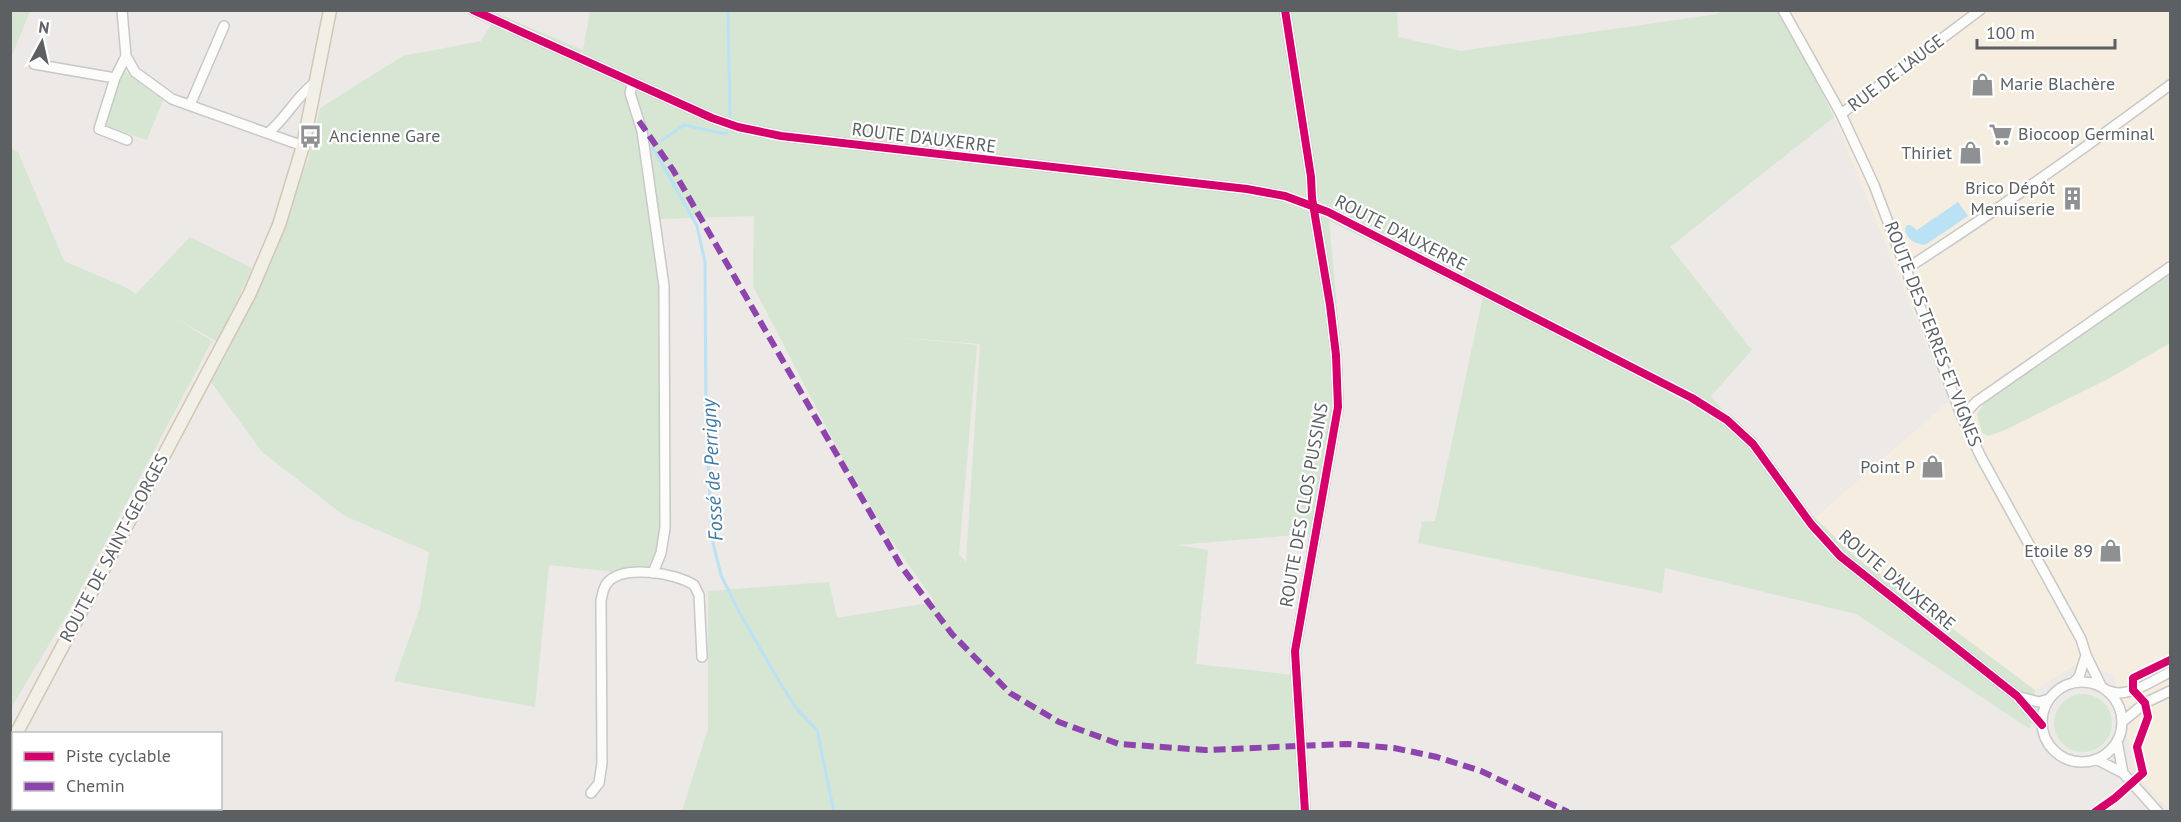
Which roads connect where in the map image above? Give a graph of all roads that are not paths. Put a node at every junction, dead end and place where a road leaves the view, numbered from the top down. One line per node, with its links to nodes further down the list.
1 (122, 10): 8 (street)
2 (330, 10): 13 (main road, ROUTE DE SAINT-GEORGES)
3 (473, 10): 11 (street, ROUTE D'AUXERRE)
4 (1285, 10): 19 (street, ROUTE DES CLOS PUSSINS)
5 (1783, 10): 15 (street, ROUTE DES TERRES ET VIGNES)
6 (1980, 10): 15 (street, RUE DE L'AUGE)
7 (224, 26): 14 (street)
8 (126, 56): 10 (street); 14 (street)
9 (34, 64): 10 (street)
10 (114, 78): 17 (street)
11 (633, 82): 19 (street, ROUTE D'AUXERRE); 23 (street)
12 (2170, 85): 21 (street)
13 (316, 86): 16 (street); 18 (main road, ROUTE DE SAINT-GEORGES)
14 (190, 105): 16 (street)
15 (1841, 114): 21 (street, ROUTE DES TERRES ET VIGNES)
16 (268, 133): 18 (street)
17 (127, 140)
18 (303, 146): 34 (main road, ROUTE DE SAINT-GEORGES)
19 (1313, 206): 30 (street, ROUTE D'AUXERRE); 39 (street, ROUTE DES CLOS PUSSINS)
20 (2170, 267): 22 (street)
21 (1906, 268): 22 (street, ROUTE DES TERRES ET VIGNES)
22 (1962, 417): 24 (street, ROUTE DES TERRES ET VIGNES)
23 (653, 573): 25 (street); 38 (street)
24 (2086, 656): 27 (street); 28 (street, ROUTE DES TERRES ET VIGNES)
25 (702, 657)
26 (2170, 672): 28 (street)
27 (2073, 683): 28 (street); 31 (street)
28 (2105, 689): 32 (street)
29 (2170, 691): 32 (street)
30 (2018, 696): 31 (street); 33 (street, ROUTE D'AUXERRE)
31 (2049, 699): 33 (street)
32 (2122, 722): 35 (street)
33 (2042, 725): 36 (street)
34 (17, 732)
35 (2117, 741): 36 (street); 37 (street)
36 (2096, 759): 37 (street)
37 (2123, 773): 40 (street)
38 (591, 793)
39 (1305, 812)
40 (2158, 812)

